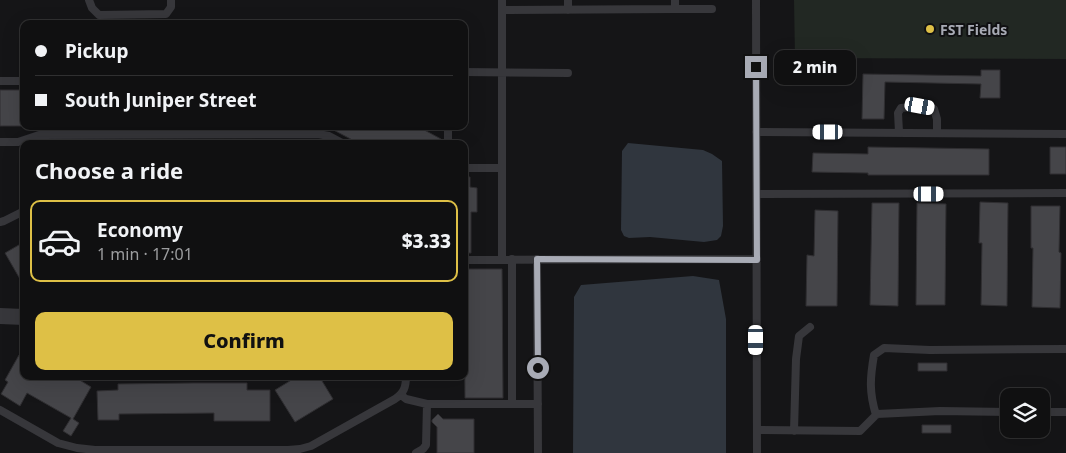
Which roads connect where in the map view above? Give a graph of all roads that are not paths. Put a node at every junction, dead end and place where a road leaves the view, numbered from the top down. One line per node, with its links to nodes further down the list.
1 (89, 0): 2 (street)
2 (171, 0)
3 (502, 0): 9 (street)
4 (568, 0): 10 (street)
5 (675, 0): 7 (street)
6 (756, 0): 16 (street)
7 (675, 9): 8 (street); 10 (street)
8 (712, 9)
9 (502, 10): 10 (street); 12 (street)
10 (568, 10)
11 (468, 72): 12 (street)
12 (502, 72): 13 (street); 25 (street)
13 (568, 72)
14 (20, 81): 15 (street)
15 (0, 82)
16 (756, 132): 17 (street); 26 (street)
17 (899, 132): 18 (street); 18 (street)
18 (937, 133): 19 (street)
19 (1066, 134)
20 (24, 140): 21 (street)
21 (336, 140)
22 (20, 141): 23 (street)
23 (0, 142)
24 (468, 168): 25 (street)
25 (502, 168): 30 (street)
26 (756, 194): 27 (street); 34 (street)
27 (1066, 194)
28 (20, 212): 29 (street)
29 (0, 222)
30 (502, 259): 31 (street); 33 (street)
31 (512, 259): 32 (street); 44 (street)
32 (537, 259): 34 (street); 45 (street)
33 (468, 260)
34 (757, 260): 51 (street)
35 (0, 312): 36 (street)
36 (20, 313)
37 (0, 320): 38 (street)
38 (20, 321)
39 (810, 326): 52 (street)
40 (1066, 349): 50 (street)
41 (406, 380): 42 (street)
42 (401, 395): 43 (street); 46 (street)
43 (427, 404): 44 (street); 53 (street)
44 (512, 404): 45 (street)
45 (538, 404): 54 (street)
46 (0, 410)
47 (1000, 412): 50 (street)
48 (1050, 412): 49 (street)
49 (1066, 412)
50 (876, 415): 52 (street)
51 (757, 430): 52 (street); 55 (street)
52 (794, 431)
53 (416, 453)
54 (538, 453)
55 (757, 453)

